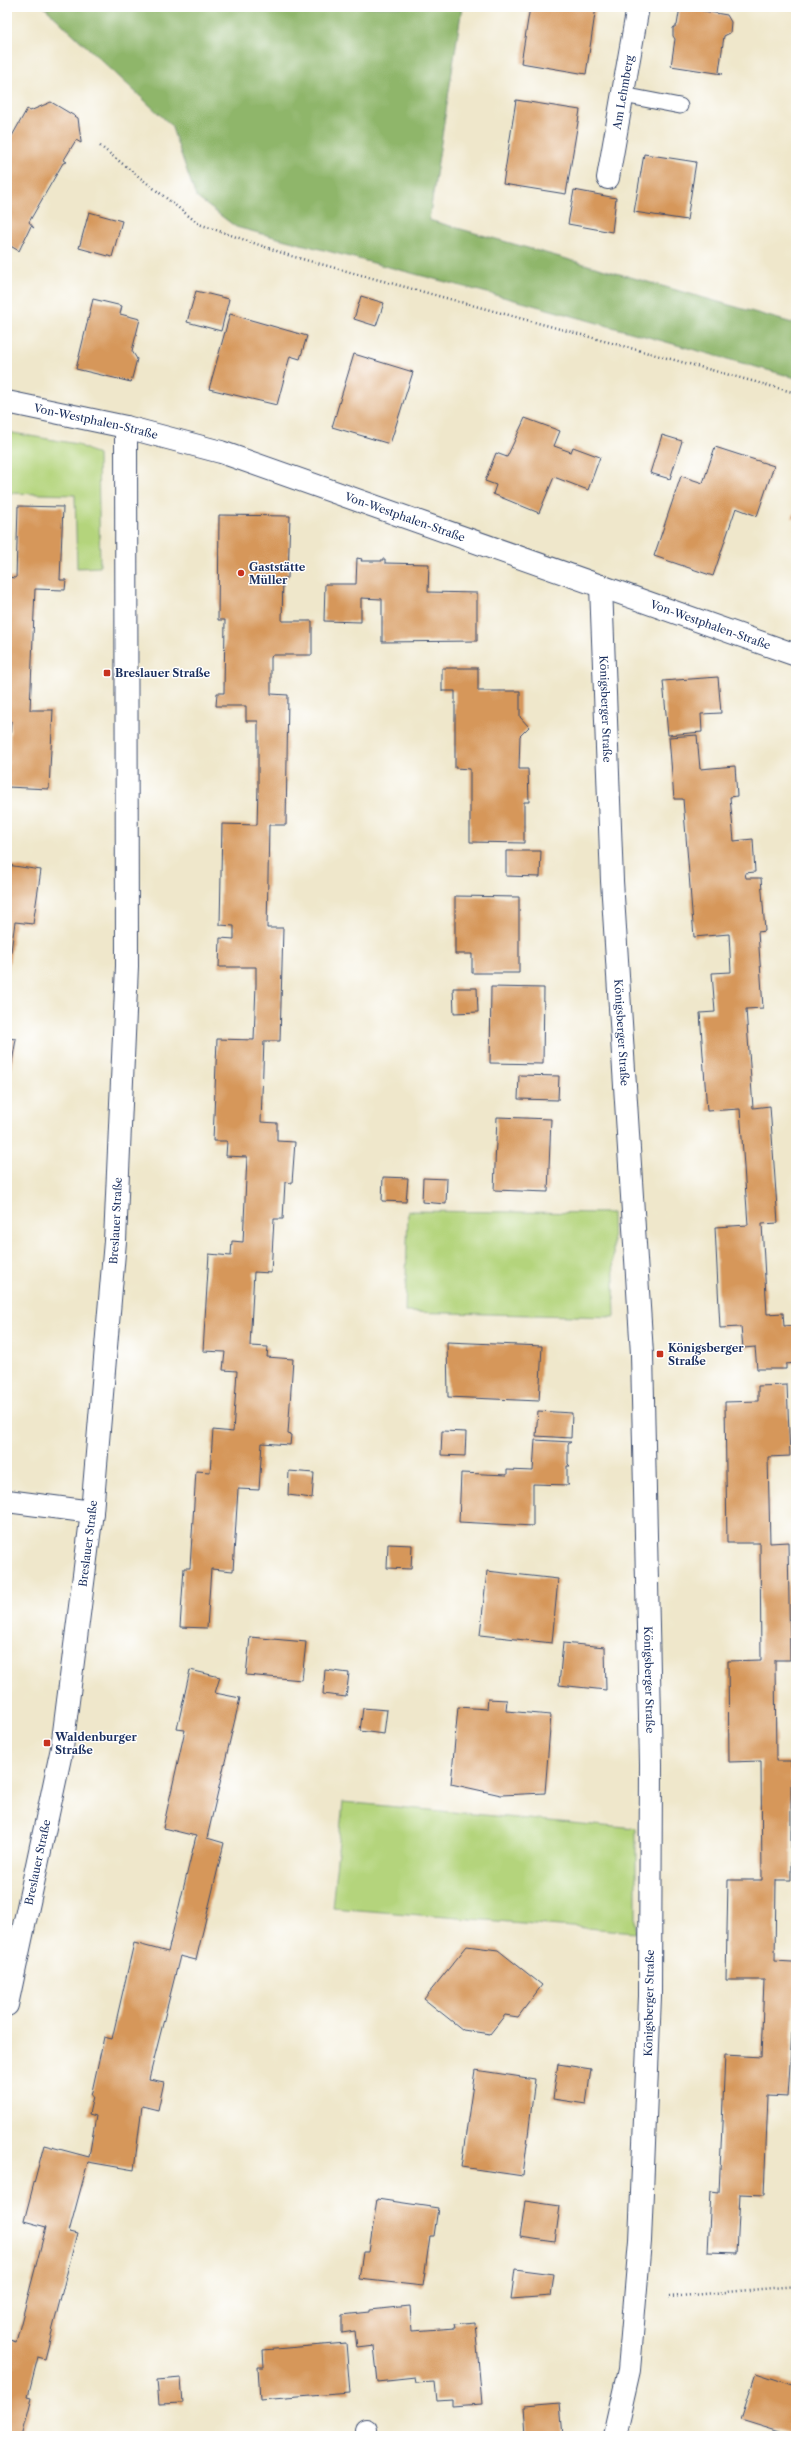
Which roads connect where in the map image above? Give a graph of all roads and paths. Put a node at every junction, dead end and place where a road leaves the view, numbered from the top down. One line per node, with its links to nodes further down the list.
1 (638, 7): 2 (street, Am Lehmberg)
2 (623, 95): 3 (lane); 5 (street, Am Lehmberg)
3 (680, 106)
4 (100, 146): 6 (path)
5 (608, 178)
6 (796, 394)
7 (7, 402): 8 (street, Von-Westphalen-Straße)
8 (126, 427): 9 (street, Von-Westphalen-Straße); 12 (street, Breslauer Straße)
9 (601, 586): 10 (street, Von-Westphalen-Straße); 15 (street, Königsberger Straße)
10 (796, 655)
11 (7, 1501): 12 (street)
12 (92, 1512): 13 (street, Breslauer Straße)
13 (7, 2005)
14 (796, 2286): 15 (path)
15 (637, 2299): 16 (street, Königsberger Straße)
16 (614, 2436)

